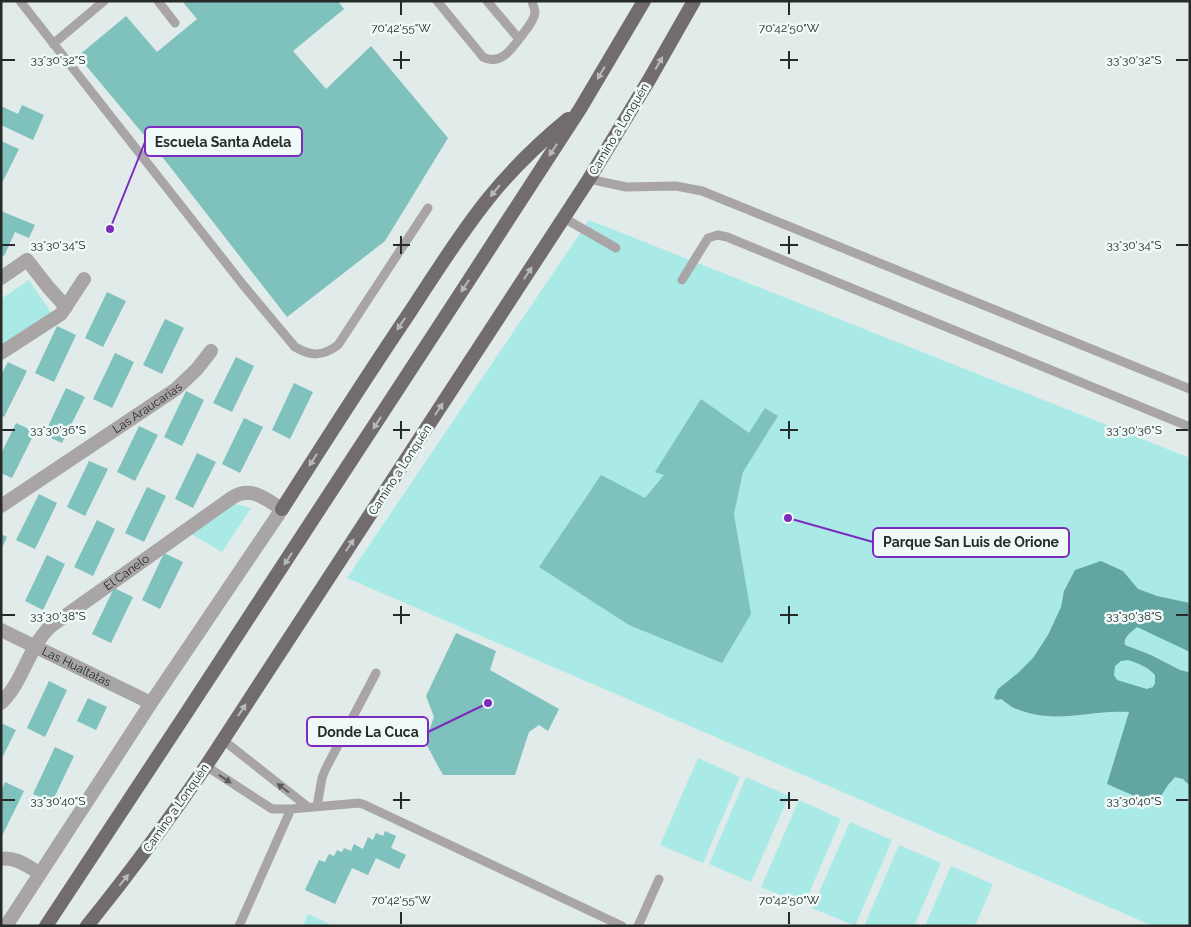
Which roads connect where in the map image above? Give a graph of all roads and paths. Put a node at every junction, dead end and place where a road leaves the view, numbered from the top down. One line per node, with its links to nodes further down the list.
1 (20, 1): 11 (lane)
2 (104, 1): 11 (lane)
3 (158, 1): 9 (lane)
4 (437, 1): 10 (lane)
5 (487, 1): 10 (lane)
6 (532, 1): 10 (lane)
7 (644, 1): 12 (main road, one-way to 12)
8 (694, 1): 13 (main road, Camino a Lonquén, one-way to 8)
9 (175, 23)
10 (519, 40)
11 (53, 44): 14 (lane)
12 (580, 109): 26 (main road, one-way to 26); 40 (main road, one-way to 40)
13 (589, 180): 15 (main road, Camino a Lonquén); 23 (lane)
14 (428, 208)
15 (564, 218): 16 (lane); 32 (main road, Camino a Lonquén, one-way to 15)
16 (616, 248)
17 (1, 278): 20 (street)
18 (84, 279): 20 (street)
19 (682, 280): 24 (lane)
20 (66, 307): 22 (street)
21 (211, 351): 25 (street, Las Araucarias)
22 (1, 353)
23 (1190, 389)
24 (1190, 427)
25 (1, 506)
26 (282, 509): 28 (street, El Canelo); 31 (street)
27 (1, 630): 28 (street, Las Hualtatas)
28 (35, 646): 30 (street, El Canelo); 31 (street, Las Hualtatas)
29 (376, 673): 34 (lane)
30 (1, 703)
31 (151, 703): 37 (street)
32 (223, 740): 33 (main road, Camino a Lonquén); 34 (lane, one-way to 32)
33 (206, 766): 35 (lane, one-way to 35); 41 (main road, Camino a Lonquén, one-way to 33)
34 (312, 806): 35 (lane); 43 (lane)
35 (291, 809): 42 (lane)
36 (1, 859): 37 (street)
37 (40, 873): 39 (street)
38 (659, 879): 44 (lane)
39 (6, 926)
40 (46, 926)
41 (87, 926)
42 (239, 926)
43 (622, 926)
44 (638, 926)

